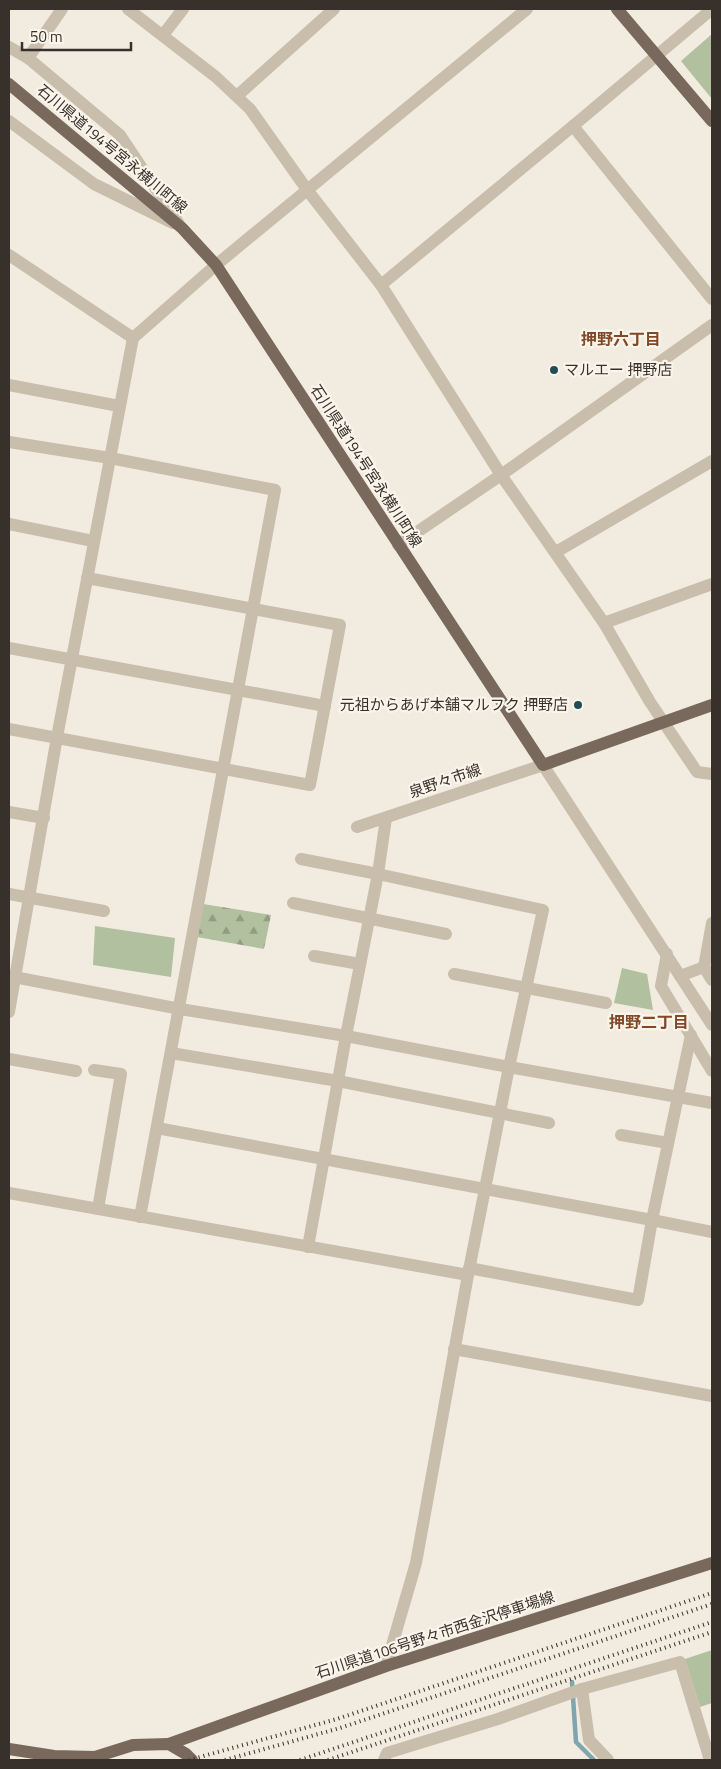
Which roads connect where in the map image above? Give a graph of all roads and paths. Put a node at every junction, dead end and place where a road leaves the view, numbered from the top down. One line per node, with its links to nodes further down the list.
1 (62, 9): 11 (street)
2 (128, 9): 8 (street)
3 (183, 9): 8 (street)
4 (334, 9): 13 (street)
5 (527, 9): 17 (street)
6 (617, 9): 10 (main road)
7 (712, 9): 10 (street)
8 (163, 35): 13 (street)
9 (9, 47): 11 (street)
10 (655, 55): 15 (main road); 16 (street)
11 (28, 58): 18 (street)
12 (9, 84): 18 (main road, 石川県道194号宮永横川町線)
13 (238, 95): 17 (street)
14 (9, 121): 18 (street)
15 (712, 121)
16 (573, 126): 21 (street); 22 (street)
17 (308, 191): 20 (street); 21 (street)
18 (182, 228): 20 (main road, 石川県道194号宮永横川町線)
19 (9, 255): 24 (street)
20 (216, 265): 24 (street); 33 (main road, 石川県道194号宮永横川町線)
21 (380, 285): 30 (street)
22 (712, 300)
23 (712, 325): 30 (street)
24 (133, 338): 26 (street)
25 (9, 385): 26 (street)
26 (118, 406): 28 (street)
27 (9, 442): 28 (street)
28 (110, 458): 32 (street); 37 (street)
29 (712, 461): 34 (street)
30 (501, 475): 33 (street); 34 (street)
31 (9, 524): 32 (street)
32 (93, 541): 35 (street)
33 (398, 545): 47 (main road, 石川県道194号宮永横川町線)
34 (556, 552): 38 (street)
35 (86, 578): 37 (street); 40 (street)
36 (712, 584): 38 (street)
37 (253, 608): 41 (street); 43 (street)
38 (604, 623): 44 (street)
39 (9, 648): 40 (street)
40 (71, 660): 41 (street); 46 (street)
41 (237, 689): 43 (street); 48 (street)
42 (712, 705): 44 (main road)
43 (325, 706): 48 (street)
44 (664, 721): 47 (main road); 49 (street)
45 (9, 729): 46 (street)
46 (57, 737): 48 (street); 51 (street)
47 (543, 765): 52 (street, 泉野々市線); 63 (street)
48 (222, 770): 73 (street)
49 (712, 774)
50 (9, 812): 51 (street)
51 (44, 818): 57 (street)
52 (386, 818): 53 (street, 泉野々市線); 55 (street)
53 (357, 827)
54 (300, 859): 55 (street)
55 (378, 874): 60 (street); 71 (street)
56 (9, 894): 57 (street)
57 (30, 898): 59 (street); 68 (street)
58 (293, 903): 60 (street)
59 (104, 911)
60 (368, 920): 62 (street); 65 (street)
61 (712, 923): 66 (street)
62 (446, 934)
63 (666, 954): 69 (street); 76 (street)
64 (314, 956): 65 (street)
65 (360, 964): 77 (street)
66 (704, 967): 69 (street); 70 (street)
67 (454, 974): 71 (street)
68 (12, 976): 73 (street); 74 (street)
69 (680, 976): 75 (street)
70 (712, 980)
71 (526, 989): 72 (street); 80 (street)
72 (606, 1003)
73 (180, 1009): 77 (street); 78 (street)
74 (9, 1012)
75 (712, 1025)
76 (691, 1035): 83 (street); 85 (street)
77 (346, 1036): 80 (street); 84 (street)
78 (172, 1053): 84 (street); 89 (street)
79 (9, 1059): 82 (street)
80 (509, 1067): 85 (street); 87 (street)
81 (94, 1070): 95 (street)
82 (76, 1071)
83 (712, 1071)
84 (338, 1081): 87 (street); 92 (street)
85 (678, 1097): 86 (street); 91 (street)
86 (712, 1103)
87 (500, 1113): 88 (street); 93 (street)
88 (549, 1123)
89 (157, 1128): 92 (street); 96 (street)
90 (621, 1135): 91 (street)
91 (668, 1143): 97 (street)
92 (324, 1158): 93 (street); 99 (street)
93 (485, 1188): 97 (street); 100 (street)
94 (9, 1193): 95 (street)
95 (98, 1209): 96 (street)
96 (140, 1217): 99 (street)
97 (652, 1220): 98 (street); 100 (street)
98 (712, 1232)
99 (308, 1247): 100 (street)
100 (469, 1272): 101 (street)
101 (454, 1349): 102 (street); 104 (street)
102 (712, 1396)
103 (712, 1563): 104 (main road, 石川県道106号野々市西金沢停車場線)
104 (386, 1666): 106 (main road, 石川県道106号野々市西金沢停車場線)
105 (575, 1691): 109 (street); 110 (street); 111 (street)
106 (169, 1744): 107 (main road); 108 (main road)
107 (9, 1749)
108 (192, 1760)
109 (384, 1760)
110 (608, 1760)
111 (710, 1760)

